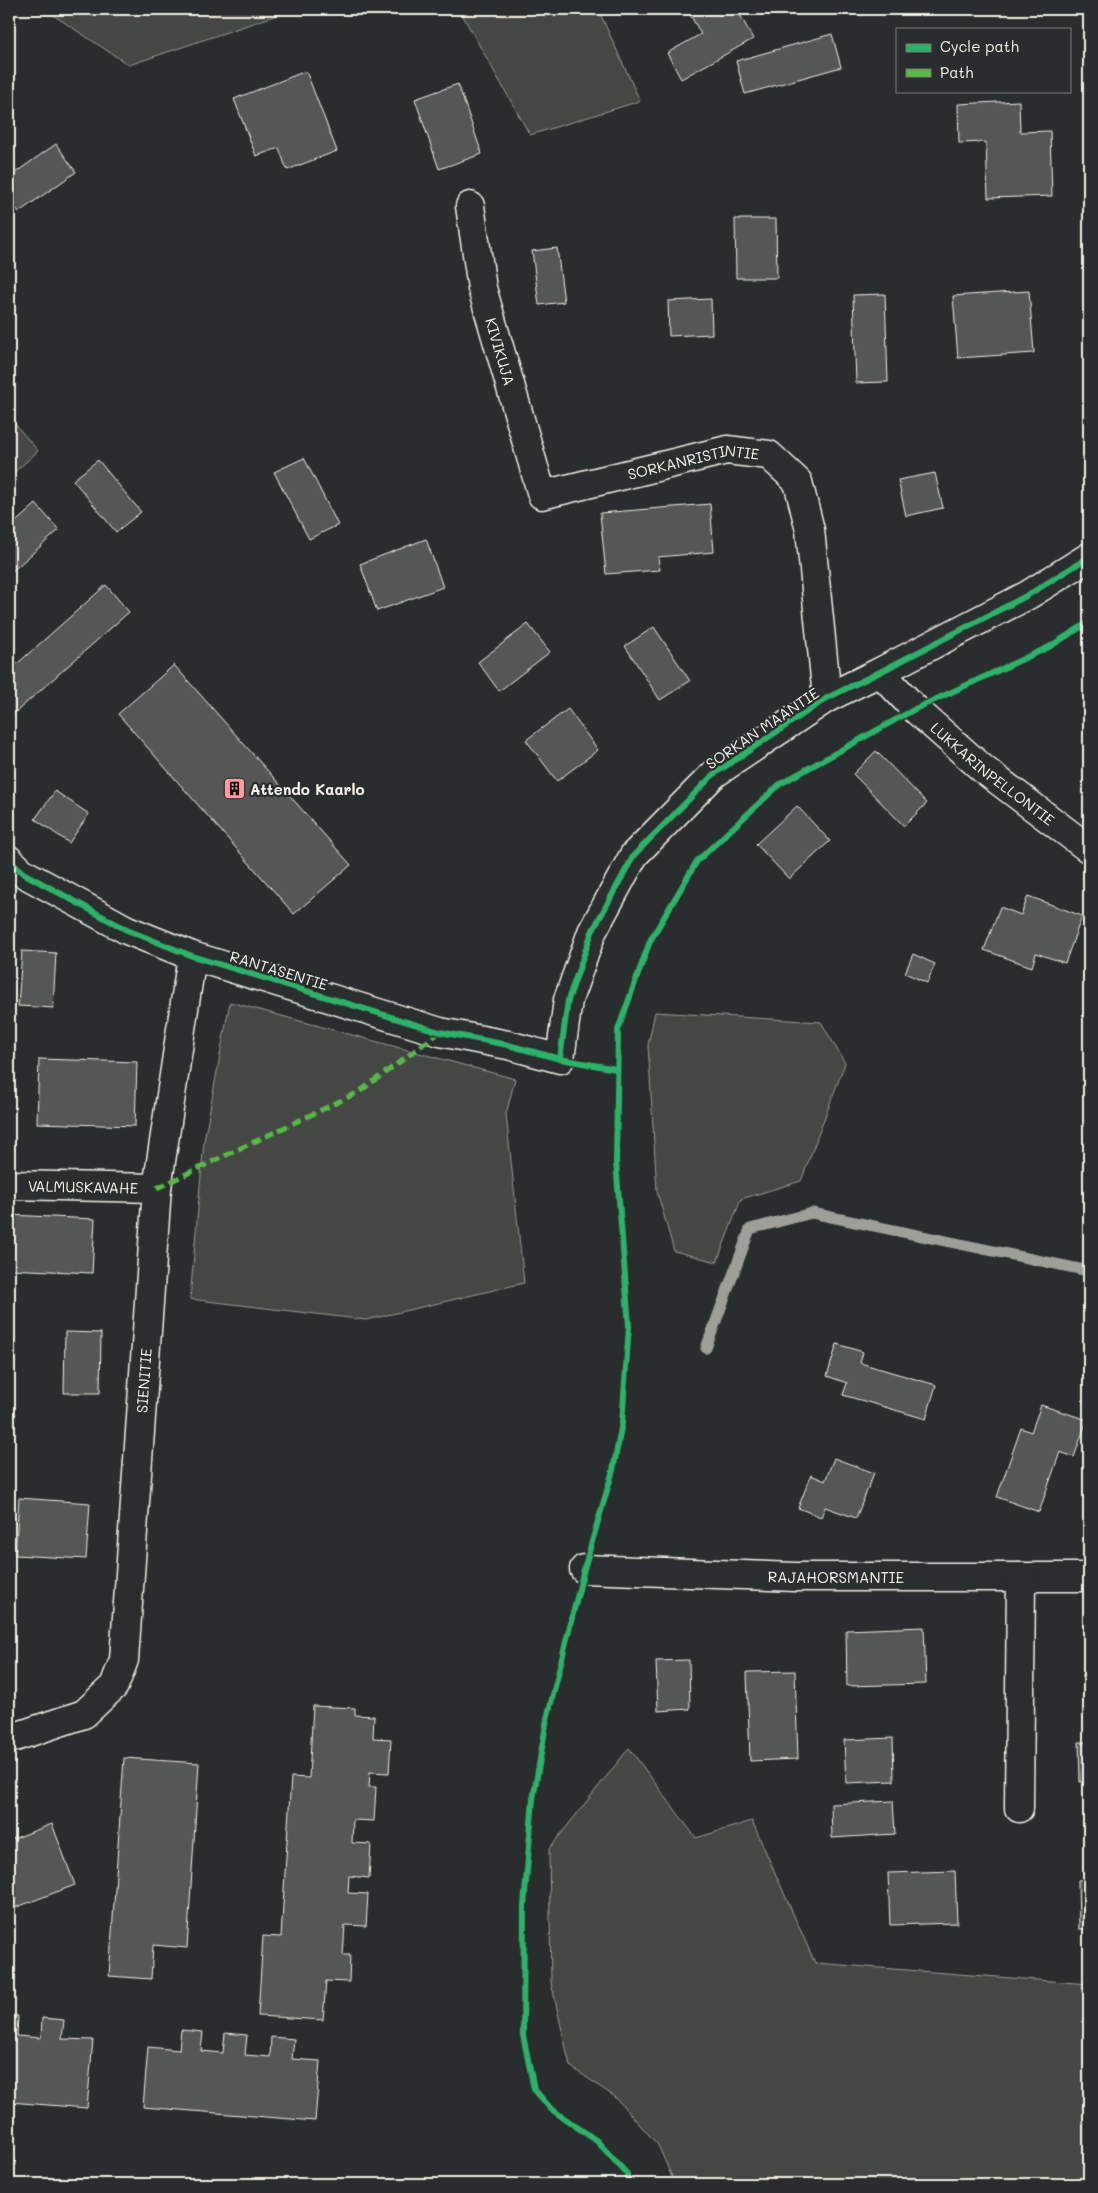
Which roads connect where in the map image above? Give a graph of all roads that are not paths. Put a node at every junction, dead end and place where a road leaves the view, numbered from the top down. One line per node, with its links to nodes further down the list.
1 (470, 206): 2 (street, KIVIKUJA)
2 (542, 495): 5 (street, SORKANRISTINTIE)
3 (1089, 557): 4 (street, SORKAN MAANTIE)
4 (880, 672): 5 (street, SORKAN MAANTIE); 6 (street, LUKKARINPELLONTIE)
5 (827, 698): 9 (street, SORKAN MAANTIE)
6 (1089, 849)
7 (9, 860): 8 (street, RANTASENTIE)
8 (192, 956): 9 (street, RANTASENTIE); 11 (street, SIENITIE)
9 (560, 1059)
10 (9, 1186): 11 (street, VALMUSKAVAHE)
11 (157, 1188): 15 (street, SIENITIE)
12 (584, 1569): 13 (street, RAJAHORSMANTIE)
13 (1021, 1577): 14 (street, RAJAHORSMANTIE); 16 (street)
14 (1089, 1577)
15 (9, 1739)
16 (1019, 1808)

